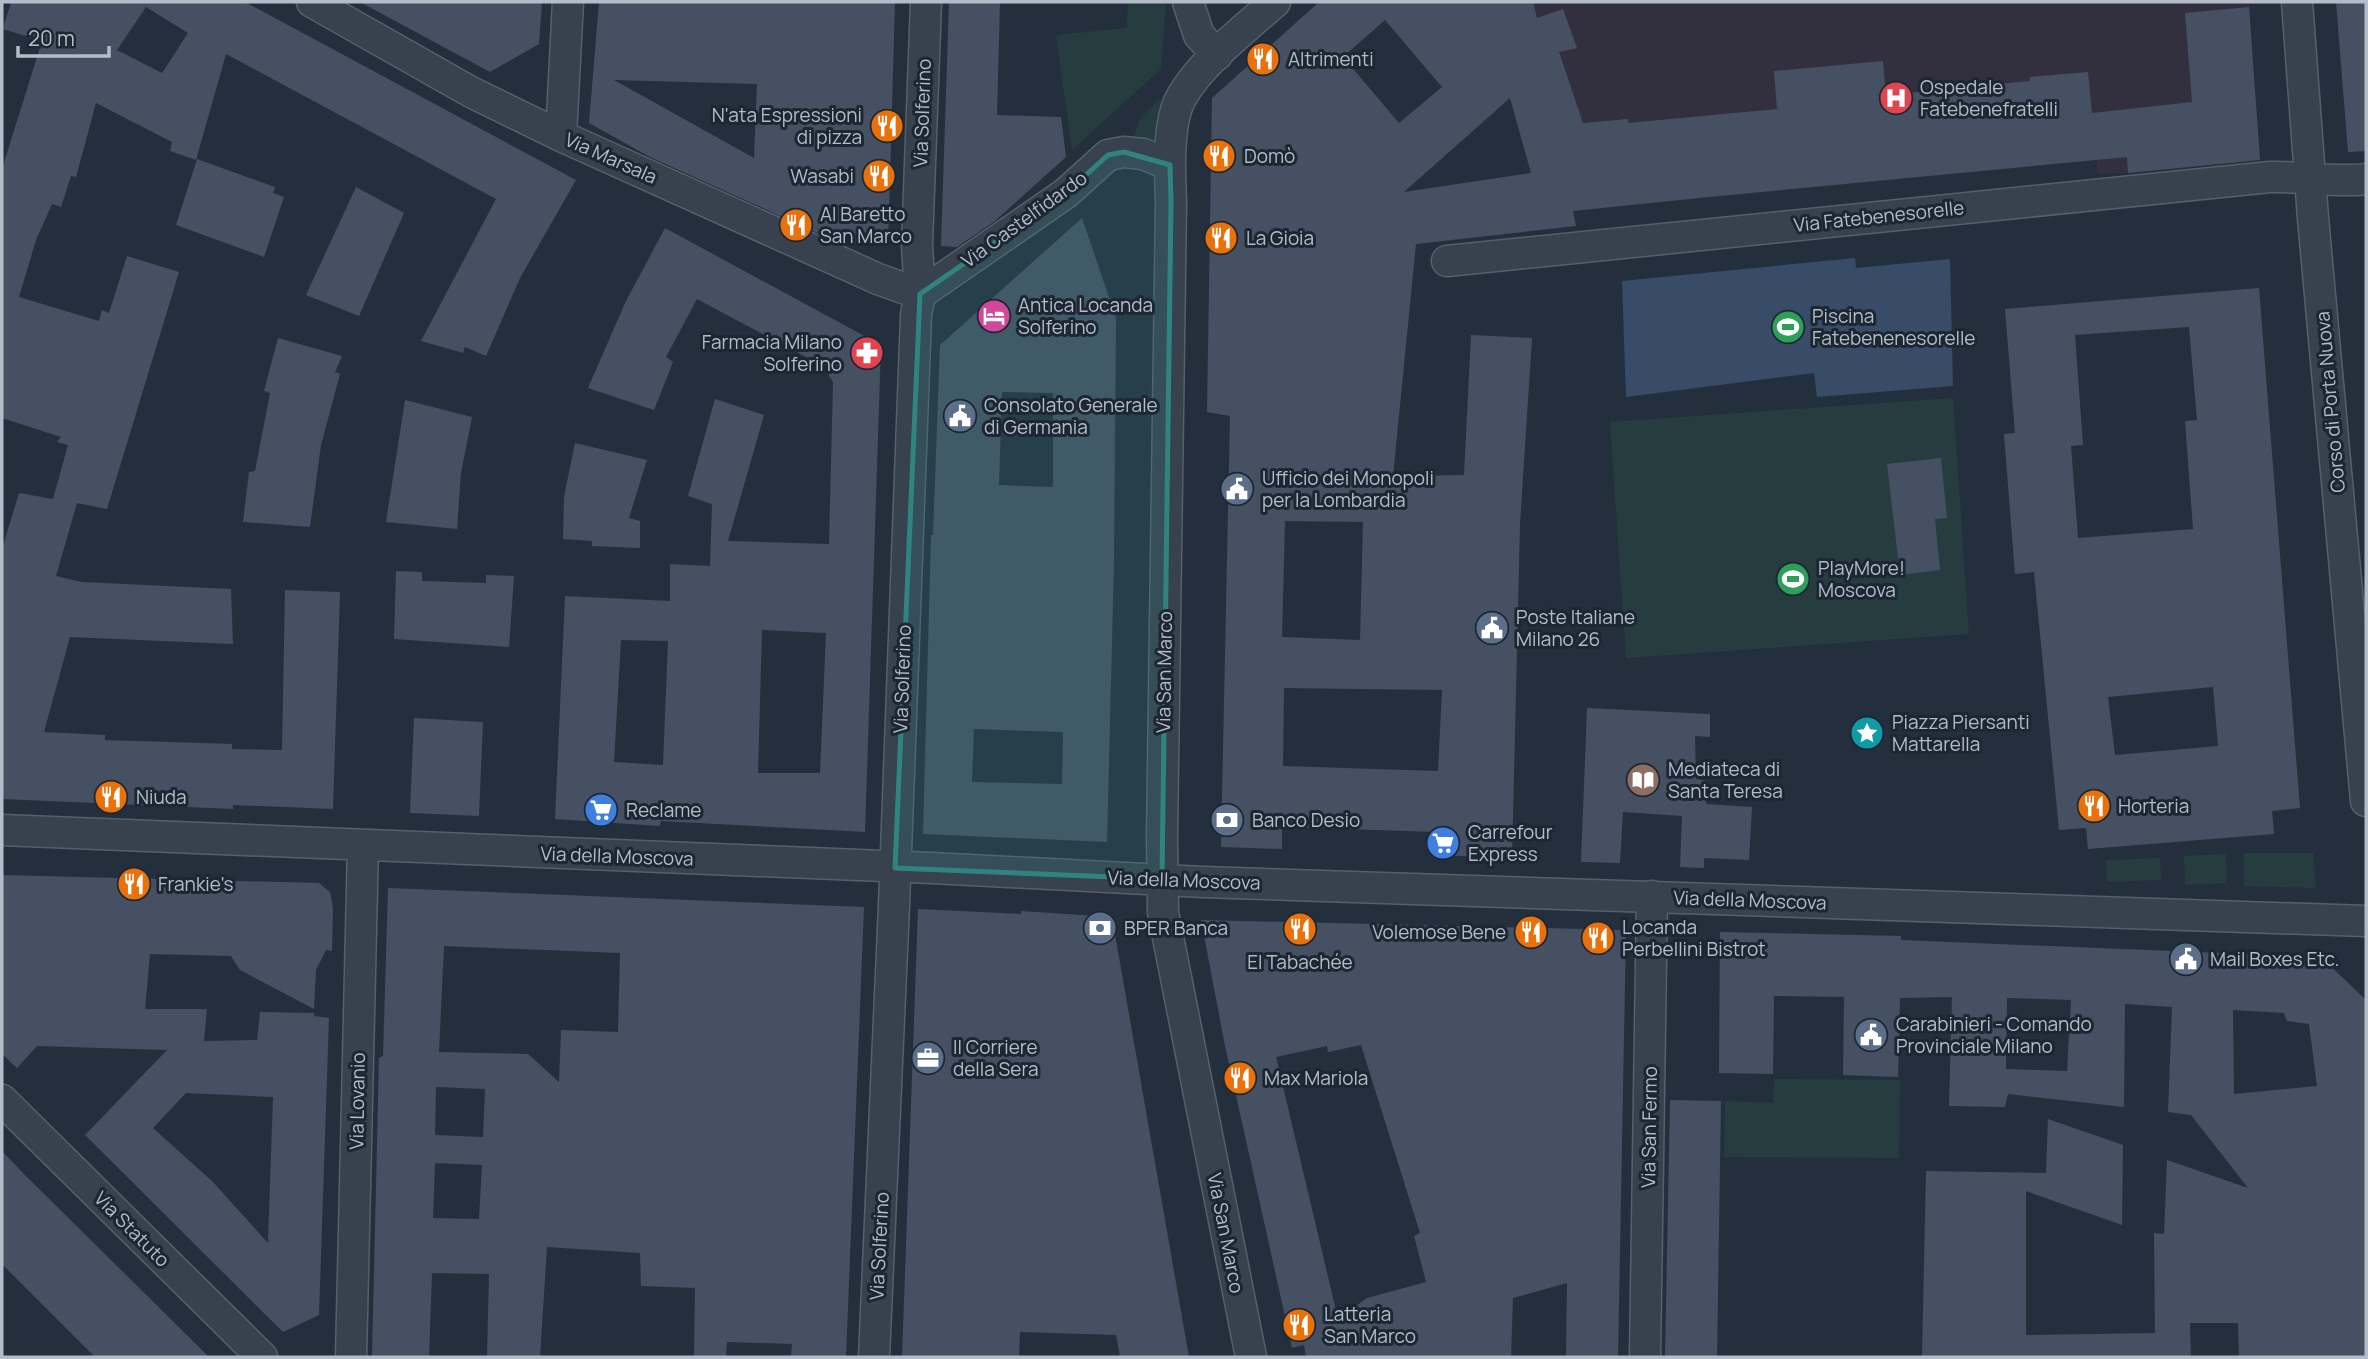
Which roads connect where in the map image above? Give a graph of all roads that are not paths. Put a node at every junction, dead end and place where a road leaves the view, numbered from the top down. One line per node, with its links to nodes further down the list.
1 (312, 2): 8 (street, Via Marsala)
2 (568, 2): 8 (street)
3 (926, 2): 13 (street, Via Solferino)
4 (1188, 2): 7 (street)
5 (1275, 2): 7 (street)
6 (2297, 2): 10 (street, Corso di Porta Nuova)
7 (1217, 55): 9 (street, Via San Marco)
8 (561, 136): 13 (street, Via Marsala)
9 (1170, 165): 13 (street, Via Castelfidardo); 18 (street, Via San Marco)
10 (2312, 179): 11 (street, Via Fatebenesorelle); 12 (street, Via Fatebenesorelle); 14 (street, Corso di Porta Nuova)
11 (2366, 179)
12 (1447, 261)
13 (919, 295): 17 (street, Via Solferino)
14 (2366, 801)
15 (2, 830): 16 (street, Via della Moscova)
16 (363, 845): 17 (street, Via della Moscova); 23 (street, Via Lovanio)
17 (895, 867): 18 (street, Via della Moscova); 24 (street, Via Solferino)
18 (1162, 879): 19 (street, Via della Moscova); 25 (street, Via San Marco)
19 (1652, 896): 20 (street, Via della Moscova); 26 (street, Via San Fermo)
20 (2366, 921)
21 (2, 1100): 22 (street, Via Statuto)
22 (262, 1357)
23 (351, 1357)
24 (874, 1357)
25 (1251, 1357)
26 (1645, 1357)

